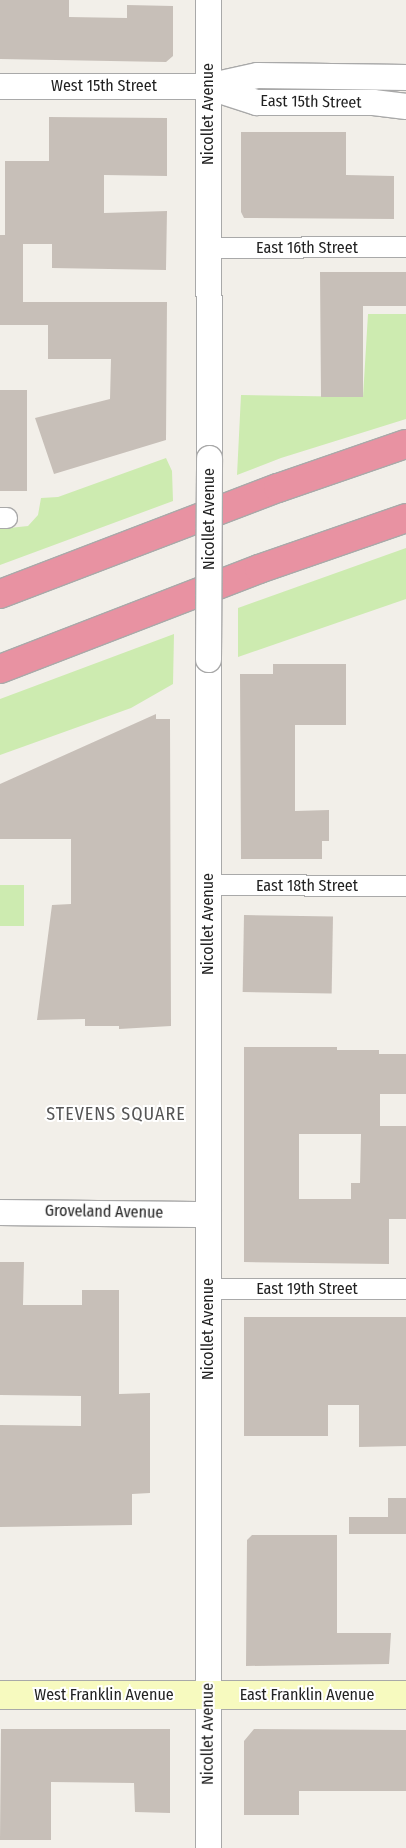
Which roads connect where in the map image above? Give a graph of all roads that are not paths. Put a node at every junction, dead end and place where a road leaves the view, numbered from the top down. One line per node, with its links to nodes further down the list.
1 (208, 0): 4 (street, Nicollet Avenue)
2 (406, 77): 4 (street, East 15th Street)
3 (0, 86): 4 (street, West 15th Street)
4 (207, 86): 5 (street, East 15th Street); 7 (street, Nicollet Avenue)
5 (406, 106)
6 (406, 247): 7 (street, East 16th Street)
7 (209, 248): 12 (street, Nicollet Avenue, bridge)
8 (406, 444): 10 (highway)
9 (406, 518): 11 (highway)
10 (0, 594)
11 (0, 669)
12 (208, 885): 13 (street, East 18th Street); 15 (street, Nicollet Avenue)
13 (406, 886)
14 (0, 1212): 15 (street, Groveland Avenue)
15 (208, 1214): 16 (street, Nicollet Avenue)
16 (208, 1289): 17 (street, East 19th Street); 19 (street, Nicollet Avenue)
17 (406, 1289)
18 (0, 1695): 19 (main road, West Franklin Avenue)
19 (208, 1695): 20 (main road, East Franklin Avenue); 21 (street, Nicollet Avenue)
20 (406, 1695)
21 (208, 1848)

